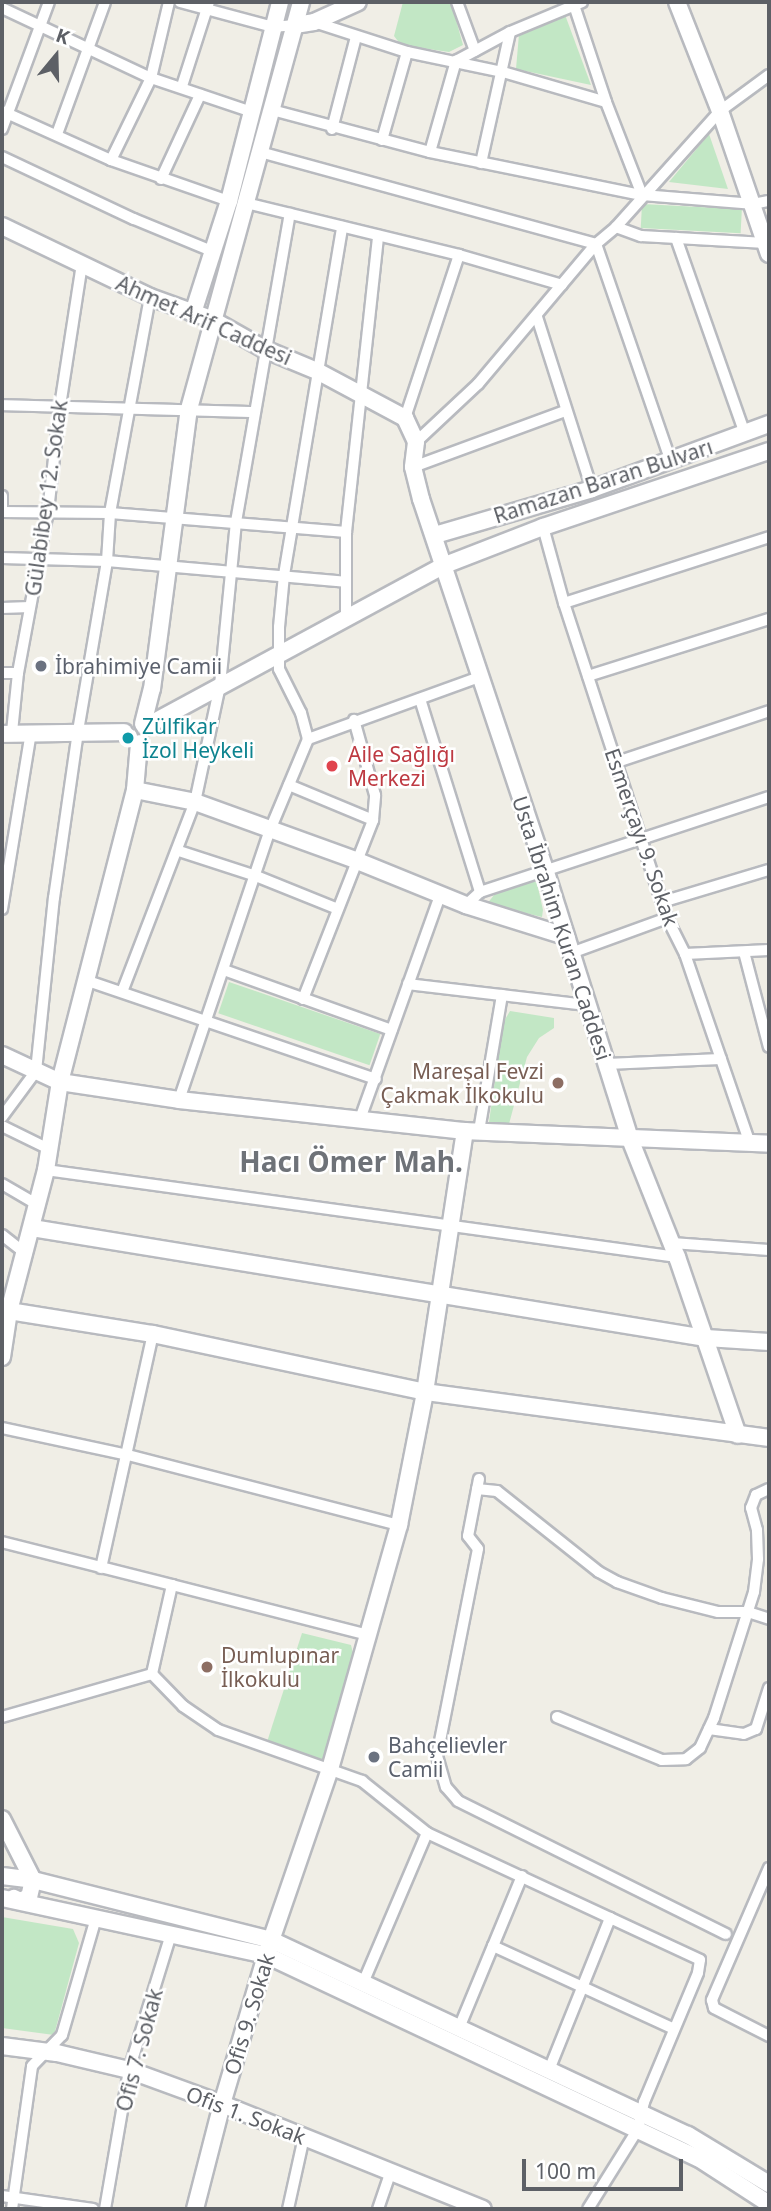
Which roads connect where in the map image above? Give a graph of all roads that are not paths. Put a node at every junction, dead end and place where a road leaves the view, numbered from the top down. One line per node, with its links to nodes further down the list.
1 (49, 2): 14 (street)
2 (105, 2): 19 (street)
3 (169, 2): 25 (street)
4 (180, 2): 11 (street)
5 (280, 2): 16 (street)
6 (301, 2): 15 (street)
7 (358, 2): 13 (street)
8 (457, 2): 20 (street)
9 (677, 2): 30 (street)
10 (578, 4): 17 (street); 28 (street)
11 (208, 6): 16 (street); 26 (street)
12 (2, 8): 14 (street)
13 (314, 22): 15 (street); 18 (street)
14 (41, 24): 19 (street); 32 (street)
15 (295, 25): 16 (street); 29 (street)
16 (273, 27): 31 (street)
17 (510, 32): 20 (street); 23 (street)
18 (356, 37): 21 (street); 34 (street)
19 (89, 48): 25 (street); 35 (street)
20 (475, 51): 22 (street)
21 (407, 52): 22 (street); 36 (street)
22 (456, 61): 23 (street); 38 (street)
23 (503, 72): 28 (street); 41 (street)
24 (769, 75): 30 (street)
25 (150, 78): 26 (street); 40 (street)
26 (182, 86): 27 (street)
27 (200, 95): 31 (street); 42 (street)
28 (606, 102): 43 (street)
29 (272, 110): 34 (street); 37 (street)
30 (720, 111): 43 (street); 46 (street)
31 (251, 112): 44 (street)
32 (5, 113): 33 (street); 35 (street)
33 (2, 129)
34 (332, 129): 36 (street)
35 (57, 134): 40 (street)
36 (382, 140): 38 (street)
37 (260, 152): 45 (street); 53 (street)
38 (430, 152): 41 (street)
39 (2, 157): 55 (street)
40 (111, 160): 42 (street)
41 (481, 163): 43 (street)
42 (161, 179): 44 (street)
43 (642, 195): 46 (street); 50 (street)
44 (229, 201): 55 (street)
45 (246, 202): 47 (street); 62 (street)
46 (761, 203): 54 (street)
47 (290, 214): 49 (street); 63 (street)
48 (2, 226): 57 (street, Ahmet Arif Caddesi)
49 (342, 227): 51 (street); 64 (street)
50 (616, 228): 52 (street); 53 (street)
51 (378, 236): 56 (street); 65 (street)
52 (676, 238): 54 (street); 74 (street)
53 (596, 244): 58 (street); 77 (street)
54 (768, 249)
55 (214, 252): 60 (street)
56 (459, 256): 58 (street); 72 (street)
57 (82, 264): 59 (street, Ahmet Arif Caddesi); 67 (street, Gülabibey 12. Sokak)
58 (562, 285): 61 (street)
59 (150, 297): 60 (street, Ahmet Arif Caddesi); 68 (street)
60 (193, 313): 62 (street, Ahmet Arif Caddesi)
61 (537, 317): 70 (street); 75 (street)
62 (212, 319): 63 (street, Ahmet Arif Caddesi); 69 (street)
63 (264, 349): 64 (street, Ahmet Arif Caddesi); 71 (street)
64 (317, 371): 65 (street, Ahmet Arif Caddesi); 86 (street)
65 (360, 394): 72 (street, Ahmet Arif Caddesi); 88 (street)
66 (2, 405): 67 (street)
67 (60, 406): 68 (street); 81 (street, Gülabibey 12. Sokak)
68 (130, 406): 69 (street); 83 (street)
69 (190, 409): 71 (street); 84 (street)
70 (565, 411): 78 (street); 79 (street)
71 (254, 412): 85 (street)
72 (405, 418): 75 (street)
73 (769, 424): 74 (street, Ramazan Baran Bulvarı)
74 (745, 434): 77 (street, Ramazan Baran Bulvarı)
75 (416, 442): 78 (street, Usta İbrahim Kuran Caddesi)
76 (769, 451): 87 (street, Ramazan Baran Bulvarı)
77 (670, 459): 79 (street, Ramazan Baran Bulvarı)
78 (413, 467): 89 (street, Usta İbrahim Kuran Caddesi)
79 (592, 489): 89 (street, Ramazan Baran Bulvarı)
80 (2, 496): 82 (street)
81 (48, 511): 82 (street); 83 (street); 92 (street, Gülabibey 12. Sokak)
82 (2, 512)
83 (110, 513): 84 (street); 93 (street)
84 (177, 517): 85 (street); 94 (street)
85 (236, 522): 86 (street); 96 (street)
86 (292, 526): 88 (street); 97 (street)
87 (543, 527): 95 (street, Ramazan Baran Bulvarı); 99 (street, Esmerçayı 9. Sokak)
88 (346, 532): 98 (street)
89 (435, 535): 95 (street, Usta İbrahim Kuran Caddesi)
90 (769, 537): 99 (street)
91 (2, 558): 92 (street)
92 (41, 560): 93 (street); 100 (street, Gülabibey 12. Sokak)
93 (107, 561): 94 (street); 115 (street)
94 (169, 565): 96 (street); 113 (street)
95 (445, 565): 102 (street, Ramazan Baran Bulvarı); 108 (street, Usta İbrahim Kuran Caddesi)
96 (234, 571): 97 (street); 109 (street)
97 (284, 575): 98 (street); 104 (street)
98 (345, 582): 102 (street)
99 (564, 603): 107 (street, Esmerçayı 9. Sokak)
100 (30, 607): 101 (street); 106 (street, Gülabibey 12. Sokak)
101 (2, 608)
102 (346, 617): 104 (street, Ramazan Baran Bulvarı)
103 (769, 619): 107 (street)
104 (278, 654): 109 (street, Ramazan Baran Bulvarı); 118 (street)
105 (2, 673): 106 (street)
106 (18, 673): 117 (street, Gülabibey 12. Sokak)
107 (588, 676): 120 (street, Esmerçayı 9. Sokak)
108 (479, 677): 110 (street); 130 (street, Usta İbrahim Kuran Caddesi)
109 (220, 685): 113 (street, Ramazan Baran Bulvarı); 124 (street)
110 (420, 699): 112 (street); 133 (street)
111 (769, 711): 120 (street)
112 (354, 720): 118 (street); 125 (street)
113 (144, 726): 116 (street); 119 (street)
114 (31, 731): 115 (street); 117 (street); 137 (street)
115 (78, 731): 116 (street); 158 (street)
116 (124, 732): 119 (street)
117 (7, 733)
118 (308, 739): 121 (street)
119 (139, 743): 122 (street)
120 (617, 762): 127 (street, Esmerçayı 9. Sokak)
121 (289, 785): 125 (street); 126 (street)
122 (135, 790): 124 (street); 146 (street)
123 (769, 797): 127 (street)
124 (195, 802): 126 (street); 128 (street)
125 (373, 820): 129 (street)
126 (270, 830): 129 (street); 132 (street)
127 (642, 841): 130 (street); 135 (street, Esmerçayı 9. Sokak)
128 (179, 851): 132 (street); 148 (street)
129 (355, 860): 134 (street); 138 (street)
130 (545, 869): 133 (street); 140 (street, Usta İbrahim Kuran Caddesi)
131 (769, 870): 135 (street)
132 (256, 876): 138 (street); 145 (street)
133 (480, 892): 136 (street)
134 (440, 895): 136 (street); 147 (street)
135 (662, 902): 139 (street, Esmerçayı 9. Sokak)
136 (466, 905): 140 (street)
137 (2, 909)
138 (338, 909): 150 (street)
139 (667, 918): 143 (street); 144 (street, Esmerçayı 9. Sokak)
140 (565, 936): 143 (street, Usta İbrahim Kuran Caddesi)
141 (769, 950): 142 (street)
142 (744, 952): 144 (street); 154 (street)
143 (571, 953): 151 (street, Usta İbrahim Kuran Caddesi)
144 (685, 954): 156 (street, Esmerçayı 9. Sokak)
145 (224, 970): 150 (street); 152 (street)
146 (88, 981): 148 (street); 160 (street)
147 (408, 984): 149 (street); 153 (street)
148 (122, 992): 152 (street)
149 (502, 995): 151 (street); 165 (street)
150 (303, 999): 153 (street)
151 (588, 1005): 157 (street, Usta İbrahim Kuran Caddesi)
152 (206, 1023): 159 (street); 161 (street)
153 (392, 1030): 159 (street)
154 (769, 1047)
155 (2, 1055): 158 (street)
156 (721, 1059): 157 (street); 167 (street, Esmerçayı 9. Sokak)
157 (606, 1064): 166 (street, Usta İbrahim Kuran Caddesi)
158 (36, 1071): 160 (street); 162 (street)
159 (376, 1079): 163 (street)
160 (60, 1082): 161 (street); 169 (street)
161 (179, 1100): 163 (street)
162 (2, 1117)
163 (360, 1119): 165 (street)
164 (2, 1126): 169 (street)
165 (472, 1131): 166 (street); 173 (street, Ofis 9. Sokak)
166 (630, 1139): 167 (street); 176 (street, Usta İbrahim Kuran Caddesi)
167 (750, 1144): 168 (street)
168 (769, 1144)
169 (49, 1149): 170 (street)
170 (46, 1170): 172 (street); 173 (street)
171 (2, 1184): 172 (street)
172 (38, 1205): 174 (street)
173 (448, 1226): 176 (street); 179 (street, Ofis 9. Sokak)
174 (32, 1228): 178 (street); 179 (street)
175 (2, 1235): 178 (street)
176 (675, 1250): 177 (street); 182 (street, Usta İbrahim Kuran Caddesi)
177 (769, 1250)
178 (26, 1254): 180 (street)
179 (439, 1296): 182 (street); 185 (street, Ofis 9. Sokak)
180 (6, 1308): 181 (street); 184 (street)
181 (153, 1334): 185 (street); 189 (street)
182 (706, 1338): 183 (street); 187 (street, Usta İbrahim Kuran Caddesi)
183 (769, 1342)
184 (2, 1357)
185 (425, 1392): 187 (street); 191 (street, Ofis 9. Sokak)
186 (2, 1428): 189 (street)
187 (738, 1435): 188 (street)
188 (769, 1438)
189 (128, 1455): 191 (street); 193 (street)
190 (769, 1489): 195 (street)
191 (399, 1525): 197 (street, Ofis 9. Sokak)
192 (2, 1542): 193 (street)
193 (101, 1568): 194 (street)
194 (172, 1585): 197 (street); 198 (street)
195 (748, 1612): 196 (street); 202 (street); 217 (street)
196 (769, 1619)
197 (368, 1635): 203 (street, Ofis 9. Sokak)
198 (152, 1674): 200 (street); 203 (street)
199 (769, 1688): 202 (street)
200 (2, 1717)
201 (557, 1717): 202 (street)
202 (709, 1729)
203 (330, 1769): 205 (street); 220 (street, Ofis 9. Sokak)
204 (2, 1819): 209 (street)
205 (427, 1833): 208 (street); 221 (street)
206 (769, 1868): 215 (street)
207 (2, 1876): 209 (street)
208 (522, 1876): 214 (street); 218 (street)
209 (33, 1880): 212 (street); 220 (street)
210 (2, 1892): 212 (street)
211 (2, 1898): 212 (street)
212 (20, 1901): 213 (street)
213 (96, 1918): 216 (street); 227 (street)
214 (610, 1918): 222 (street); 224 (street)
215 (741, 1931): 217 (street); 219 (street)
216 (171, 1934): 220 (street); 228 (street, Ofis 7. Sokak)
217 (726, 1934): 219 (street)
218 (494, 1946): 222 (street); 223 (street)
219 (735, 1947): 225 (street)
220 (269, 1948): 221 (street); 230 (street, Ofis 9. Sokak); 231 (street)
221 (363, 1983): 223 (street)
222 (583, 1986): 224 (street); 229 (street)
223 (459, 2028): 229 (street)
224 (674, 2029): 231 (street)
225 (769, 2036)
226 (2, 2046): 227 (street, Ofis 1. Sokak)
227 (45, 2052): 228 (street, Ofis 1. Sokak); 235 (street)
228 (129, 2070): 230 (street, Ofis 1. Sokak); 239 (street, Ofis 7. Sokak)
229 (550, 2070): 231 (street)
230 (222, 2104): 232 (street, Ofis 1. Sokak); 240 (street, Ofis 9. Sokak)
231 (641, 2123): 234 (street); 236 (street); 243 (street)
232 (304, 2137): 233 (street, Ofis 1. Sokak); 241 (street)
233 (391, 2171): 237 (street, Ofis 1. Sokak); 242 (street)
234 (769, 2184)
235 (9, 2201): 238 (street)
236 (760, 2203)
237 (477, 2208)
238 (93, 2209)
239 (105, 2209)
240 (195, 2209)
241 (288, 2209)
242 (378, 2209)
243 (588, 2209)

